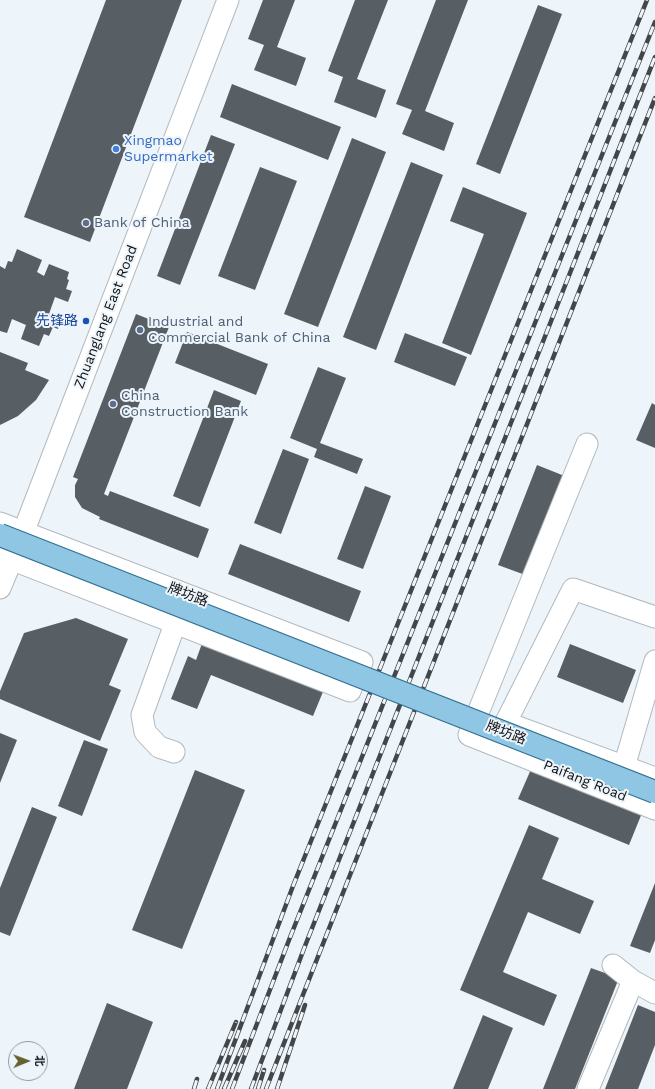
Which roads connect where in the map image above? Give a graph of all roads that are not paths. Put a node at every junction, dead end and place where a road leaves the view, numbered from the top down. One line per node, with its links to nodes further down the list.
1 (228, 0): 4 (street, Zhuanglang East Road)
2 (587, 444): 10 (street)
3 (0, 523): 4 (street, 牌坊路)
4 (11, 545): 5 (street, Zhuanglang East Road); 7 (street, 牌坊路); 9 (main road, 牌坊路, bridge)
5 (0, 588)
6 (655, 617): 11 (street)
7 (175, 624): 9 (street, 牌坊路); 12 (street)
8 (655, 661): 13 (street)
9 (362, 677): 15 (main road, 牌坊路, bridge)
10 (476, 716): 11 (street, Paifang Road); 15 (street); 16 (street, Paifang Road)
11 (506, 722): 13 (street, Paifang Road)
12 (174, 752)
13 (624, 767): 14 (street, Paifang Road)
14 (655, 778)
15 (655, 792)
16 (655, 809)
17 (612, 965): 18 (street)
18 (633, 981): 19 (street); 20 (street)
19 (655, 992)
20 (588, 1089)

